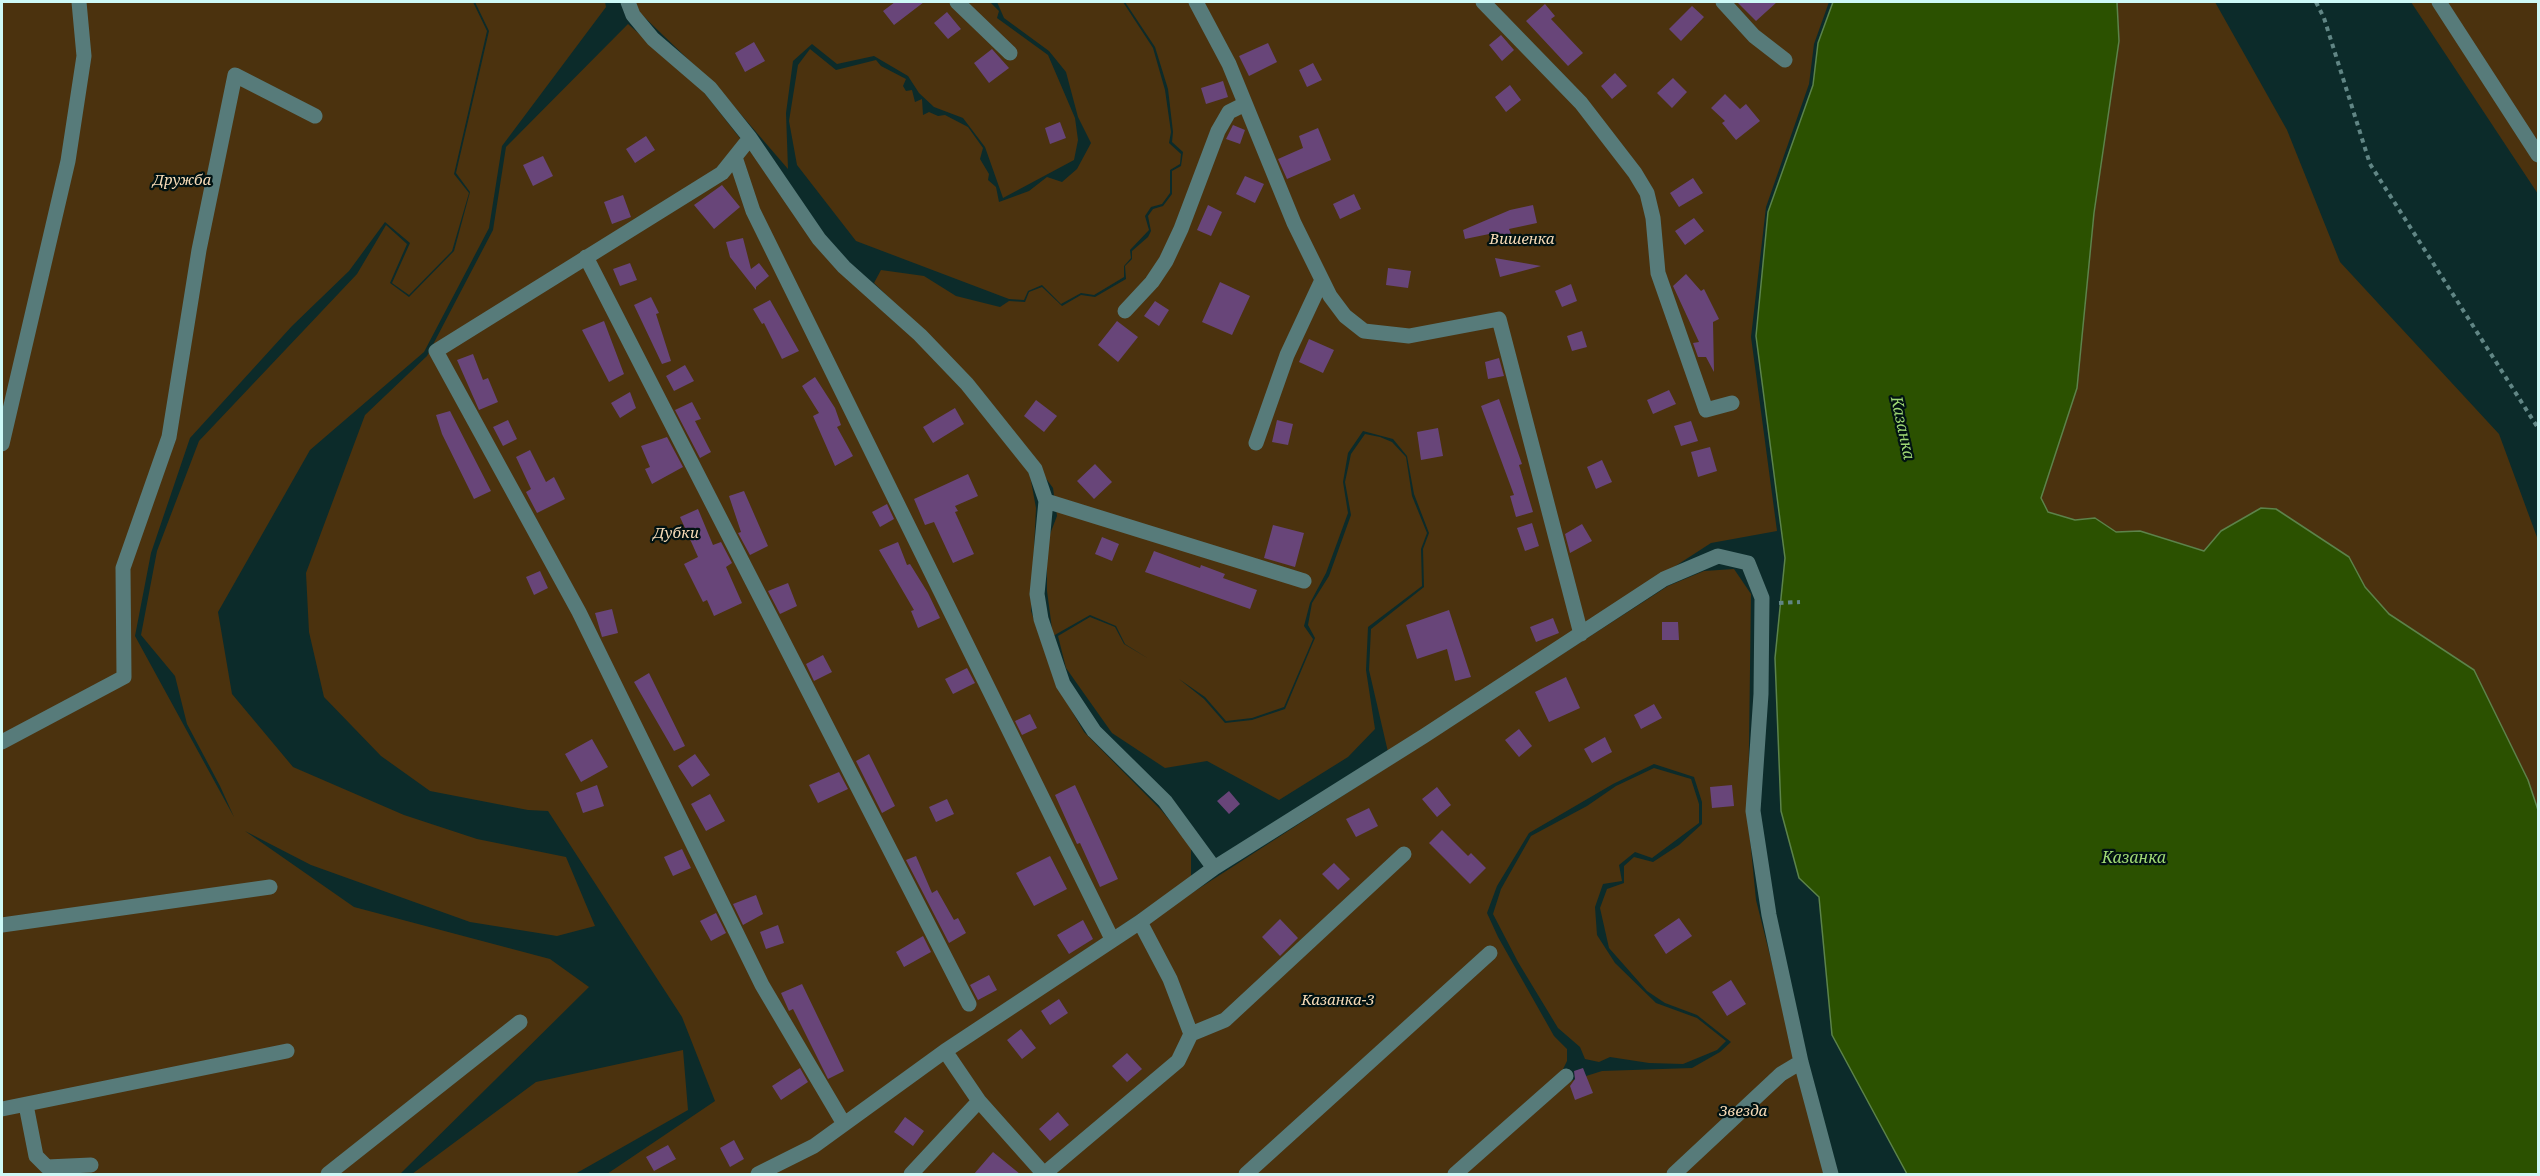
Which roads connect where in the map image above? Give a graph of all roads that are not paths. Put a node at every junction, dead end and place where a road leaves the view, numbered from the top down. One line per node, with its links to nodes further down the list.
1 (79, 2): 20 (lane)
2 (628, 2): 12 (lane)
3 (957, 2): 8 (lane)
4 (1196, 2): 10 (lane)
5 (1483, 2): 18 (lane)
6 (1723, 2): 9 (lane)
7 (2439, 2): 13 (lane)
8 (1010, 53)
9 (1785, 60)
10 (1245, 104): 16 (lane); 17 (lane)
11 (315, 116): 24 (lane)
12 (750, 138): 14 (lane); 21 (lane)
13 (2538, 155)
14 (735, 158): 15 (lane); 30 (lane)
15 (586, 257): 32 (lane); 42 (lane)
16 (1322, 280): 19 (lane); 23 (lane)
17 (1125, 311)
18 (1732, 403)
19 (1256, 443)
20 (2, 444)
21 (1047, 501): 22 (lane); 26 (lane)
22 (1304, 581)
23 (1581, 634): 26 (lane); 37 (lane)
24 (2, 742)
25 (1404, 854): 34 (lane)
26 (1214, 868): 28 (lane)
27 (270, 887): 29 (lane)
28 (1140, 922): 30 (lane); 34 (lane)
29 (2, 925)
30 (1112, 939): 36 (lane)
31 (1490, 953): 47 (lane)
32 (969, 1004)
33 (520, 1022): 44 (lane)
34 (1191, 1034): 39 (lane)
35 (287, 1051): 40 (lane)
36 (945, 1051): 39 (lane); 42 (lane)
37 (1801, 1062): 49 (lane); 50 (lane)
38 (1566, 1076): 48 (lane)
39 (979, 1101): 46 (lane)
40 (26, 1105): 41 (lane); 43 (lane)
41 (2, 1109)
42 (844, 1124): 45 (lane)
43 (91, 1165)
44 (328, 1174)
45 (758, 1174)
46 (910, 1174)
47 (1246, 1174)
48 (1455, 1174)
49 (1674, 1174)
50 (1831, 1174)

